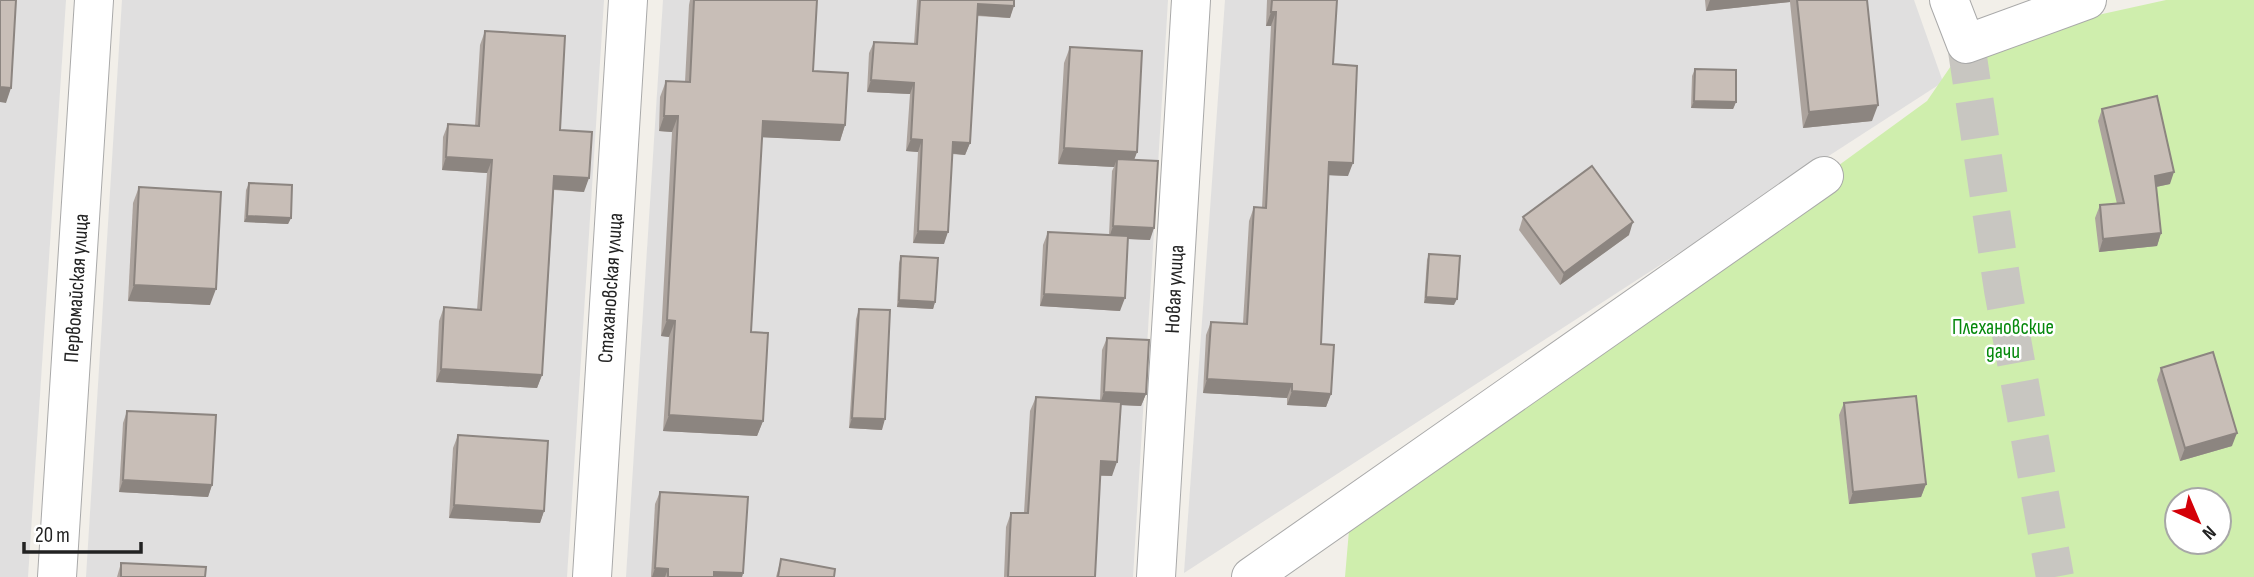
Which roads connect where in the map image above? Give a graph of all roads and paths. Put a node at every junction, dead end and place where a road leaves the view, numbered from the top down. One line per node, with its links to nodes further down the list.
1 (94, 0): 7 (street, Первомайская улица)
2 (628, 0): 8 (street, Стахановская улица)
3 (1191, 0): 9 (street, Новая улица)
4 (1949, 0): 5 (street)
5 (2087, 0)
6 (1824, 176): 10 (street)
7 (57, 577)
8 (592, 577)
9 (1156, 577)
10 (1251, 577)

